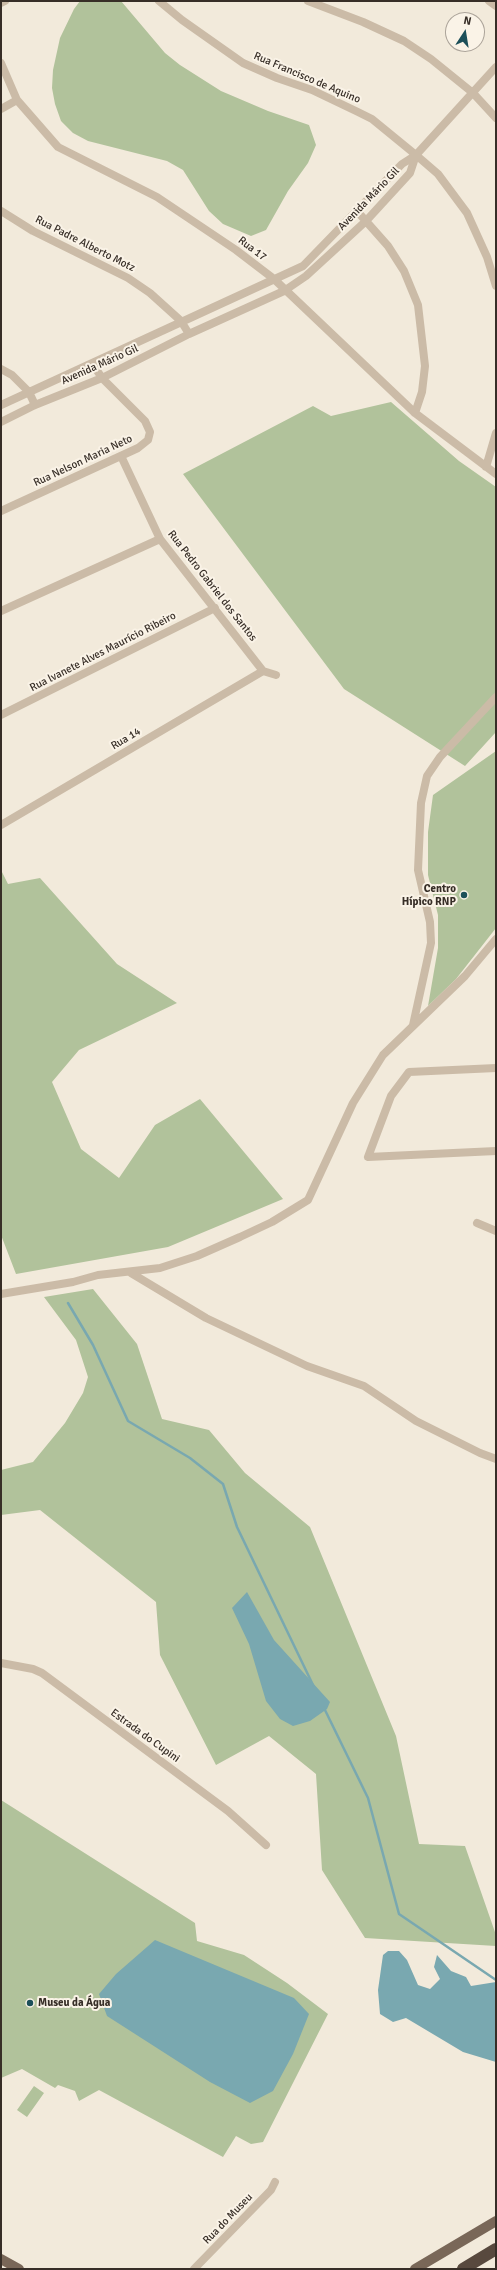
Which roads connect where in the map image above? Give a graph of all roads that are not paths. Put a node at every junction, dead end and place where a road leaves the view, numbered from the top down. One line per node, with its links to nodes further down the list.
1 (5, 1): 5 (street)
2 (159, 1): 13 (street, Rua Francisco de Aquino)
3 (308, 1): 9 (street)
4 (489, 1): 6 (street)
5 (1, 3)
6 (496, 6)
7 (1, 63): 10 (street, Rua 17)
8 (496, 67): 9 (street)
9 (473, 93): 12 (street); 13 (street)
10 (17, 100): 11 (street); 19 (street, Rua 17)
11 (1, 109)
12 (496, 118)
13 (416, 155): 15 (street, Avenida Mário Gil); 16 (street, Avenida Mário Gil); 20 (street, Rua Francisco de Aquino)
14 (1, 211): 22 (street, Rua Padre Alberto Motz)
15 (357, 211): 16 (street); 17 (street, Avenida Mário Gil)
16 (366, 221): 18 (street, Avenida Mário Gil); 30 (street)
17 (334, 236): 18 (street); 19 (street, Avenida Mário Gil)
18 (341, 244): 21 (street, Avenida Mário Gil)
19 (274, 279): 21 (street, Rua 17); 22 (street, Avenida Mário Gil)
20 (496, 286)
21 (284, 291): 23 (street, Avenida Mário Gil); 30 (street, Rua 17)
22 (181, 321): 23 (street, Rua Padre Alberto Motz); 24 (street, Avenida Mário Gil)
23 (189, 334): 26 (street, Avenida Mário Gil)
24 (92, 363): 26 (street, Rua Nelson Maria Neto); 27 (street, Avenida Mário Gil)
25 (1, 368): 27 (street)
26 (102, 378): 29 (street, Avenida Mário Gil); 33 (street, Rua Nelson Maria Neto)
27 (29, 392): 28 (street, Avenida Mário Gil); 29 (street)
28 (1, 405)
29 (35, 405): 31 (street, Avenida Mário Gil)
30 (415, 413): 34 (street, Rua 17)
31 (1, 422)
32 (496, 433): 34 (street)
33 (121, 456): 36 (street, Rua Nelson Maria Neto); 37 (street, Rua Pedro Gabriel dos Santos)
34 (486, 467): 35 (street, Rua 17)
35 (496, 474)
36 (1, 511)
37 (160, 539): 38 (street, Rua Pedro Gabriel dos Santos); 39 (street)
38 (215, 608): 40 (street, Rua Pedro Gabriel dos Santos); 43 (street, Rua lvanete Alves Maurício Ribeiro)
39 (1, 611)
40 (263, 671): 41 (street); 44 (street, Rua 14)
41 (276, 675)
42 (496, 697): 46 (street)
43 (1, 715)
44 (1, 825)
45 (496, 939): 46 (street)
46 (413, 1025): 51 (street)
47 (496, 1068): 48 (street)
48 (496, 1152)
49 (477, 1223): 50 (street)
50 (496, 1231)
51 (131, 1272): 52 (street); 53 (street)
52 (1, 1294)
53 (496, 1459)
54 (1, 1663): 55 (street, Estrada do Cupini)
55 (266, 1845)
56 (275, 2182): 61 (street, Rua do Museu)
57 (496, 2221): 62 (main road)
58 (496, 2249): 63 (highway)
59 (1, 2259): 60 (main road)
60 (19, 2269)
61 (194, 2269)
62 (415, 2269)
63 (462, 2269)

